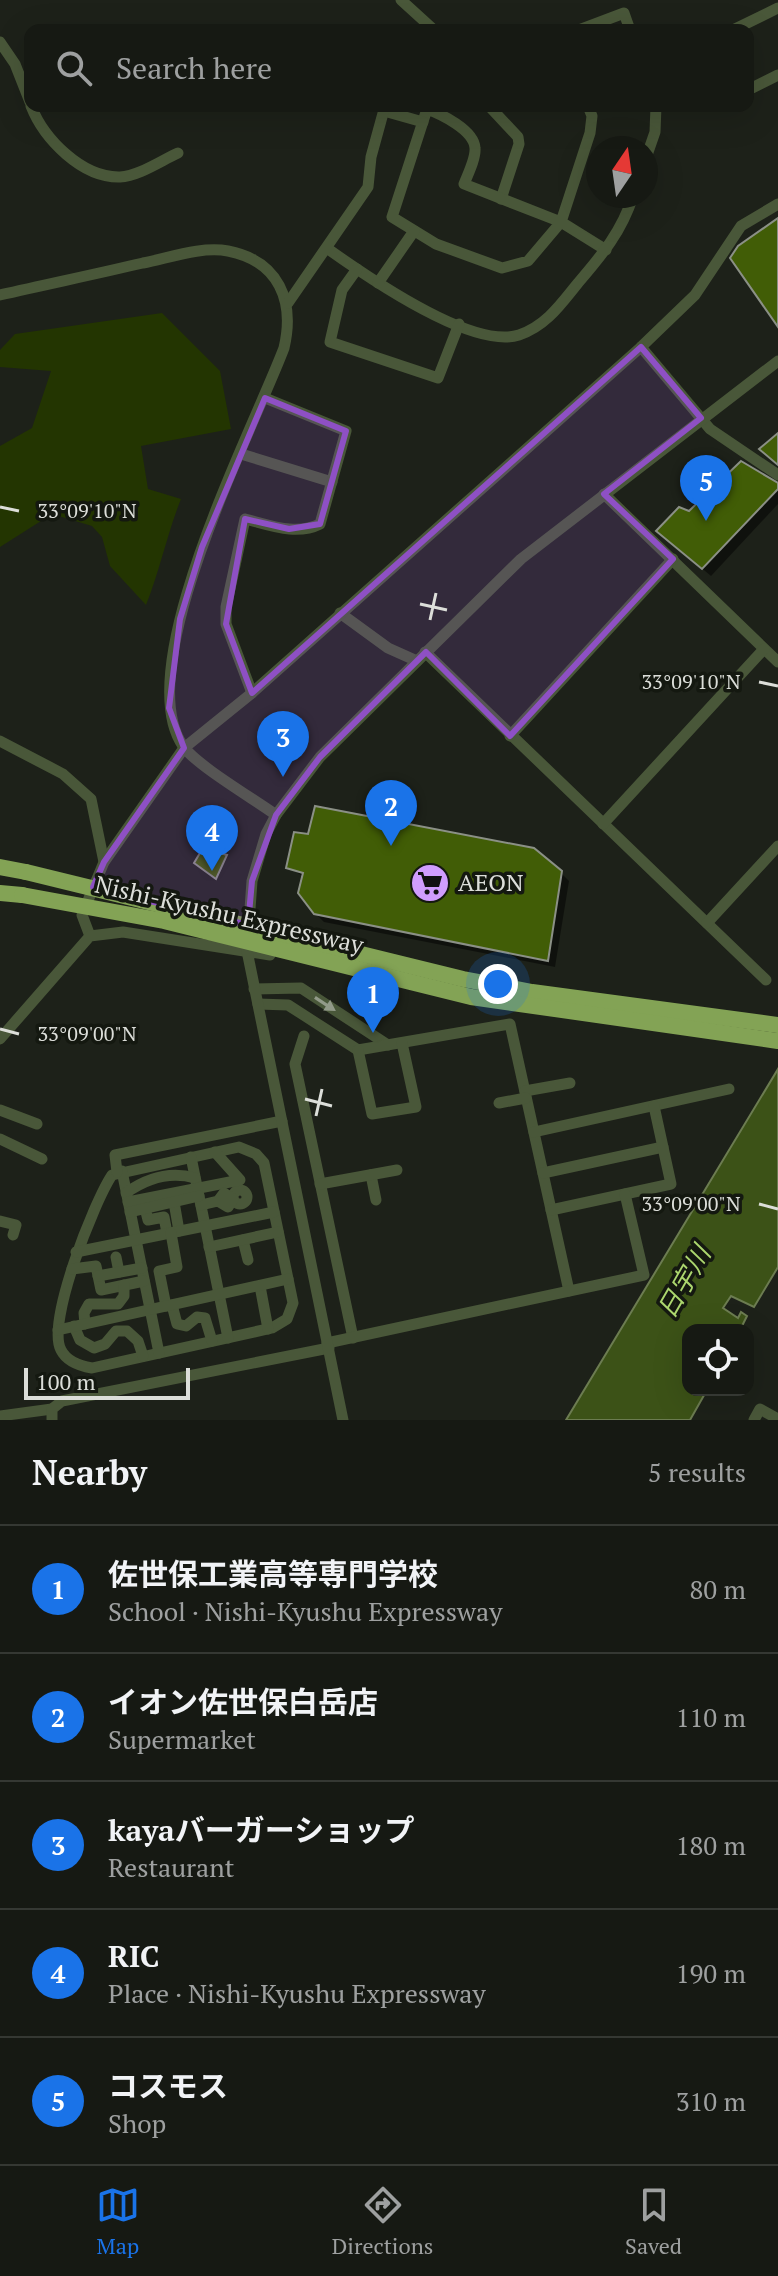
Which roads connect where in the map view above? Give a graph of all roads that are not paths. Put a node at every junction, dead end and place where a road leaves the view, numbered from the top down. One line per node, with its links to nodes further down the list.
1 (401, 0): 3 (street)
2 (778, 8): 6 (street)
3 (419, 24)
4 (595, 24): 5 (street)
5 (628, 24)
6 (745, 24)
7 (0, 42): 9 (street)
8 (778, 75): 10 (street)
9 (24, 86)
10 (754, 87)
11 (36, 112): 21 (street)
12 (383, 112): 27 (street)
13 (395, 112): 19 (street)
14 (426, 112): 19 (street)
15 (435, 112): 22 (street)
16 (495, 112): 22 (street)
17 (589, 112): 25 (street)
18 (656, 112): 20 (street)
19 (423, 122): 26 (street)
20 (654, 136)
21 (178, 153)
22 (501, 199): 25 (street)
23 (778, 204): 34 (street)
24 (628, 208): 28 (street)
25 (561, 222): 26 (street); 28 (street)
26 (414, 231): 30 (street)
27 (328, 249): 29 (street); 32 (street)
28 (606, 250): 33 (street)
29 (357, 269): 30 (street); 33 (street)
30 (378, 283): 33 (street)
31 (0, 295): 32 (street)
32 (288, 303): 36 (street)
33 (459, 324)
34 (641, 347): 37 (street); 43 (street)
35 (778, 361): 37 (street)
36 (265, 398): 38 (street); 40 (street)
37 (701, 418): 39 (street); 41 (street)
38 (241, 454): 40 (street); 50 (street)
39 (778, 475)
40 (332, 482): 47 (street)
41 (604, 494): 42 (street); 45 (street)
42 (673, 559): 44 (street); 48 (street)
43 (340, 613): 45 (street); 47 (street)
44 (764, 649): 46 (street); 52 (street)
45 (421, 657): 48 (street); 51 (street)
46 (778, 662)
47 (252, 693): 50 (street)
48 (510, 736): 52 (street)
49 (0, 741): 54 (street)
50 (184, 748): 51 (street); 54 (street)
51 (276, 815): 59 (street)
52 (603, 824): 57 (street)
53 (778, 846): 57 (street)
54 (104, 862): 58 (street)
55 (0, 867): 63 (highway, Nishi-Kyushu Expressway, bridge)
56 (0, 893): 68 (highway, Nishi-Kyushu Expressway, bridge)
57 (707, 923): 60 (street)
58 (90, 936): 59 (street); 67 (street)
59 (247, 951): 61 (street); 64 (street)
60 (766, 980)
61 (254, 989): 62 (street); 70 (street, one-way to 70)
62 (258, 1004): 71 (street); 78 (street)
63 (778, 1024): 64 (street)
64 (738, 1029): 65 (street)
65 (778, 1034)
66 (304, 1036): 92 (street)
67 (0, 1039)
68 (778, 1041)
69 (402, 1043): 70 (street); 71 (street); 74 (street)
70 (388, 1045): 71 (street)
71 (358, 1050)
72 (570, 1083): 74 (street)
73 (729, 1089): 76 (street)
74 (526, 1094): 75 (street); 80 (street)
75 (499, 1103)
76 (654, 1106): 80 (street); 82 (street)
77 (0, 1110): 79 (street)
78 (282, 1121): 88 (street); 132 (street)
79 (37, 1124)
80 (534, 1132): 89 (street)
81 (0, 1139): 85 (street)
82 (663, 1147): 89 (street); 95 (street)
83 (215, 1152): 84 (street); 93 (street); 94 (street)
84 (191, 1157): 86 (street); 94 (street)
85 (42, 1159)
86 (164, 1162): 88 (street); 91 (street)
87 (397, 1170): 90 (street)
88 (119, 1171): 97 (street); 112 (street)
89 (543, 1173): 101 (street)
90 (371, 1175): 92 (street); 96 (street)
91 (167, 1176): 94 (street); 97 (street)
92 (320, 1184): 130 (street)
93 (270, 1191): 99 (street); 102 (street)
94 (198, 1192): 97 (street); 98 (street); 99 (street); 105 (street)
95 (625, 1194): 101 (street); 122 (street)
96 (376, 1200)
97 (128, 1202): 100 (street); 109 (street)
98 (174, 1202): 100 (street); 106 (street)
99 (226, 1202): 104 (street)
100 (145, 1208): 106 (street)
101 (551, 1210): 122 (street)
102 (274, 1212): 104 (street); 107 (street)
103 (0, 1221): 108 (street)
104 (231, 1221): 105 (street)
105 (205, 1226): 106 (street); 111 (street)
106 (172, 1232): 109 (street); 124 (street)
107 (278, 1232): 110 (street); 119 (street)
108 (13, 1235)
109 (136, 1240): 112 (street); 117 (street)
110 (243, 1240): 111 (street); 114 (street)
111 (209, 1247): 123 (street)
112 (76, 1252): 115 (street)
113 (116, 1257): 116 (street)
114 (248, 1260)
115 (72, 1269): 118 (street); 128 (street)
116 (119, 1272): 117 (street); 118 (street)
117 (143, 1275): 120 (street); 125 (street)
118 (98, 1276): 120 (street)
119 (288, 1279): 121 (street); 127 (street)
120 (124, 1285): 126 (street)
121 (260, 1286): 123 (street); 127 (street)
122 (569, 1291): 130 (street)
123 (219, 1295): 124 (street); 129 (street)
124 (169, 1306): 125 (street); 131 (street)
125 (150, 1310): 126 (street); 133 (street)
126 (80, 1325): 128 (street); 134 (street)
127 (268, 1329): 129 (street)
128 (58, 1330): 134 (street)
129 (228, 1338): 131 (street)
130 (353, 1338): 132 (street)
131 (212, 1341): 133 (street)
132 (328, 1346): 135 (street); 138 (street)
133 (159, 1353): 134 (street)
134 (143, 1356)
135 (52, 1414): 136 (street)
136 (0, 1416)
137 (778, 1419): 139 (street)
138 (343, 1420)
139 (754, 1420)

